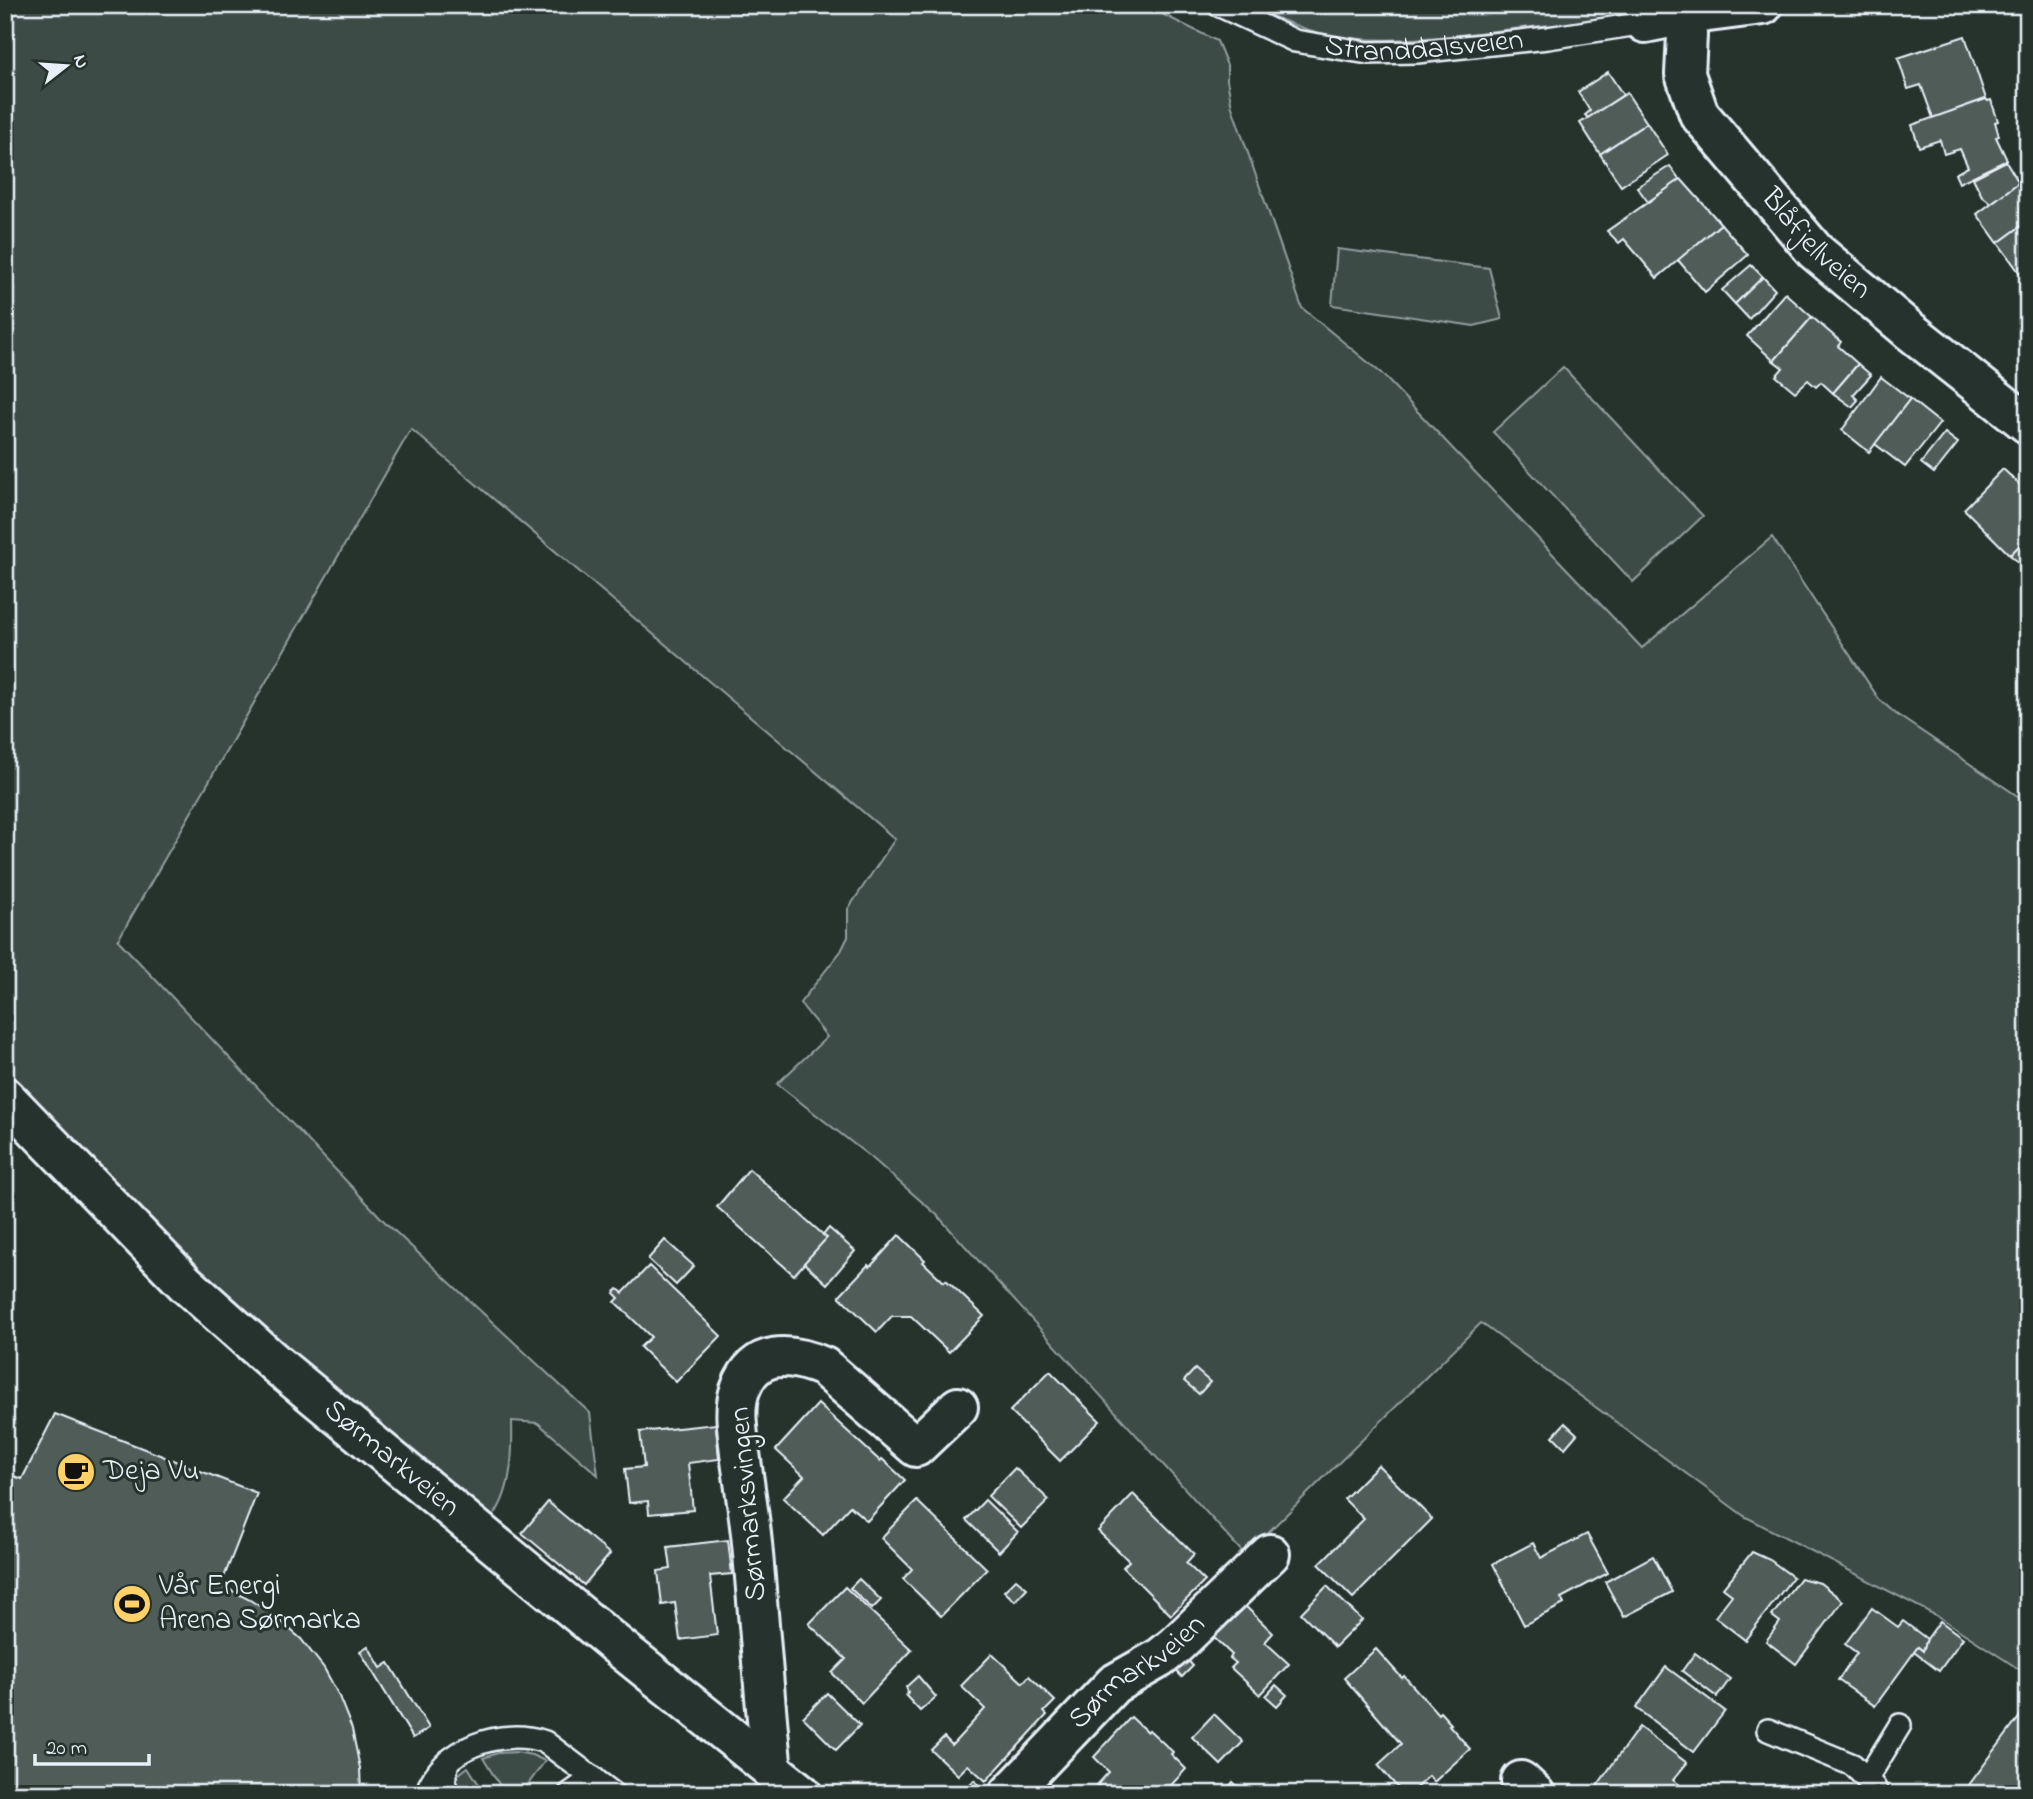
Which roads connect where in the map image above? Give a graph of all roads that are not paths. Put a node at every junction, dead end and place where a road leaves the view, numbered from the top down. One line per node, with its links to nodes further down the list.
1 (1218, 5): 4 (lane, Stranddalsveien)
2 (1763, 5): 3 (street, Stranddalsveien)
3 (1684, 10): 4 (street, Stranddalsveien); 5 (street, Blåfjellveien)
4 (1646, 23)
5 (2028, 424)
6 (5, 1097): 13 (street, Sørmarkveien)
7 (958, 1407): 13 (street, Sørmarksvingen)
8 (1270, 1554): 19 (street, Sørmarkveien)
9 (1900, 1725): 14 (lane)
10 (1768, 1730): 14 (lane)
11 (448, 1762): 12 (lane); 15 (lane); 16 (lane)
12 (593, 1777): 17 (lane); 18 (lane)
13 (787, 1783)
14 (1872, 1786)
15 (426, 1794)
16 (448, 1794)
17 (569, 1794)
18 (614, 1794)
19 (1009, 1794)

